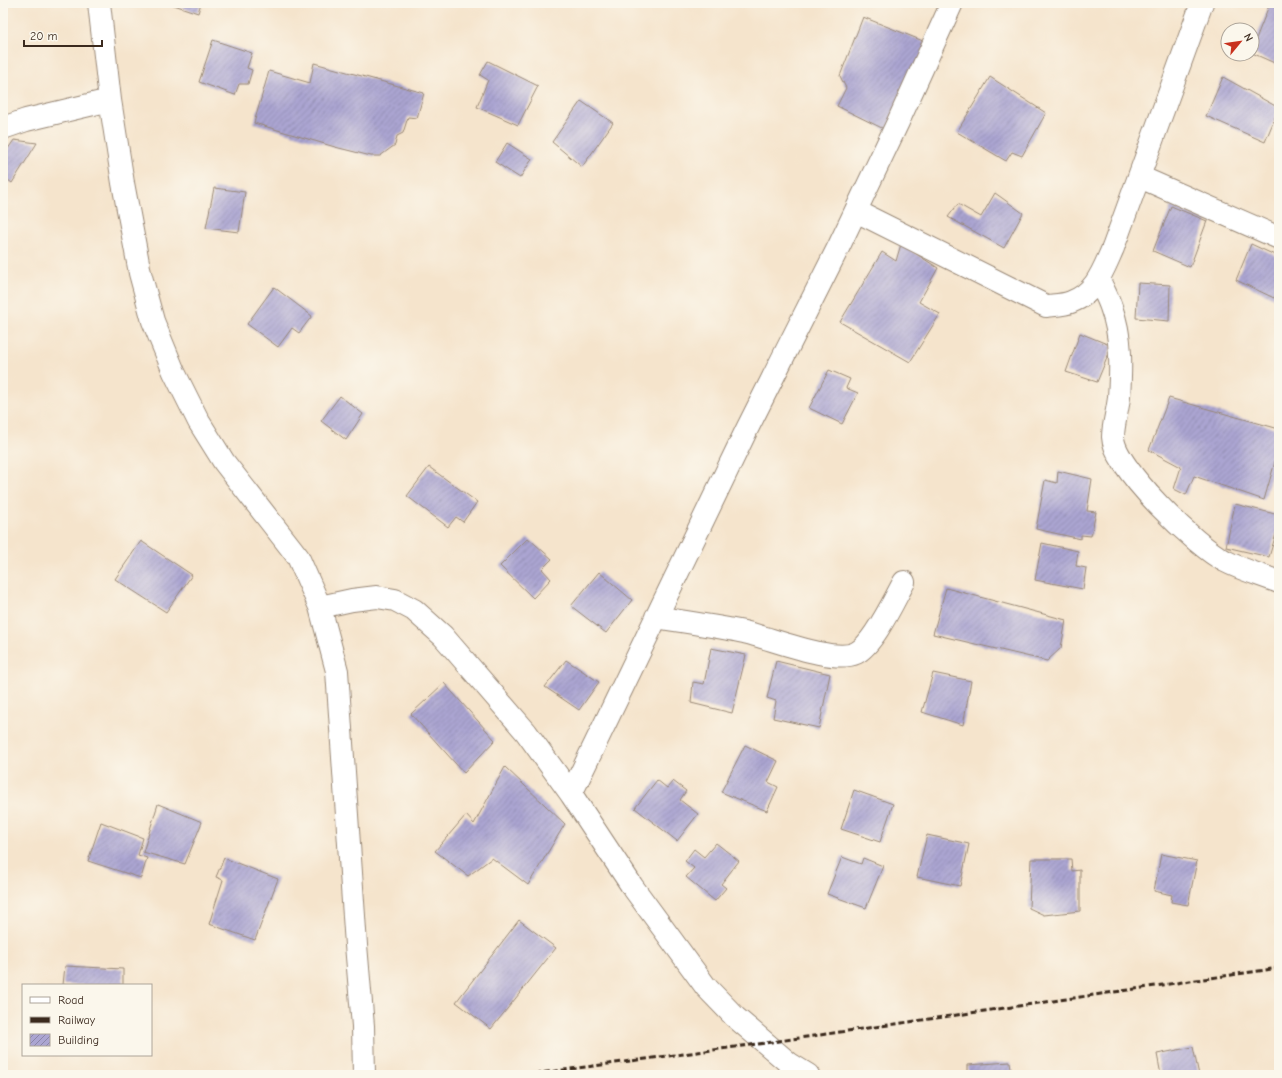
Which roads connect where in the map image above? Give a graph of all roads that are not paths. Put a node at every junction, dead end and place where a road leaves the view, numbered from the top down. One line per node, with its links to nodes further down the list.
1 (99, 3): 4 (street)
2 (952, 3): 7 (street)
3 (1202, 3): 6 (street)
4 (110, 100): 5 (street); 12 (street)
5 (3, 128)
6 (1140, 177): 8 (street); 9 (street)
7 (856, 210): 9 (street); 13 (street)
8 (1279, 238)
9 (1099, 280): 11 (street)
10 (904, 582): 13 (street)
11 (1279, 582)
12 (320, 607): 14 (street); 15 (street)
13 (656, 617): 14 (street)
14 (570, 794): 16 (street)
15 (364, 1075)
16 (808, 1075)

